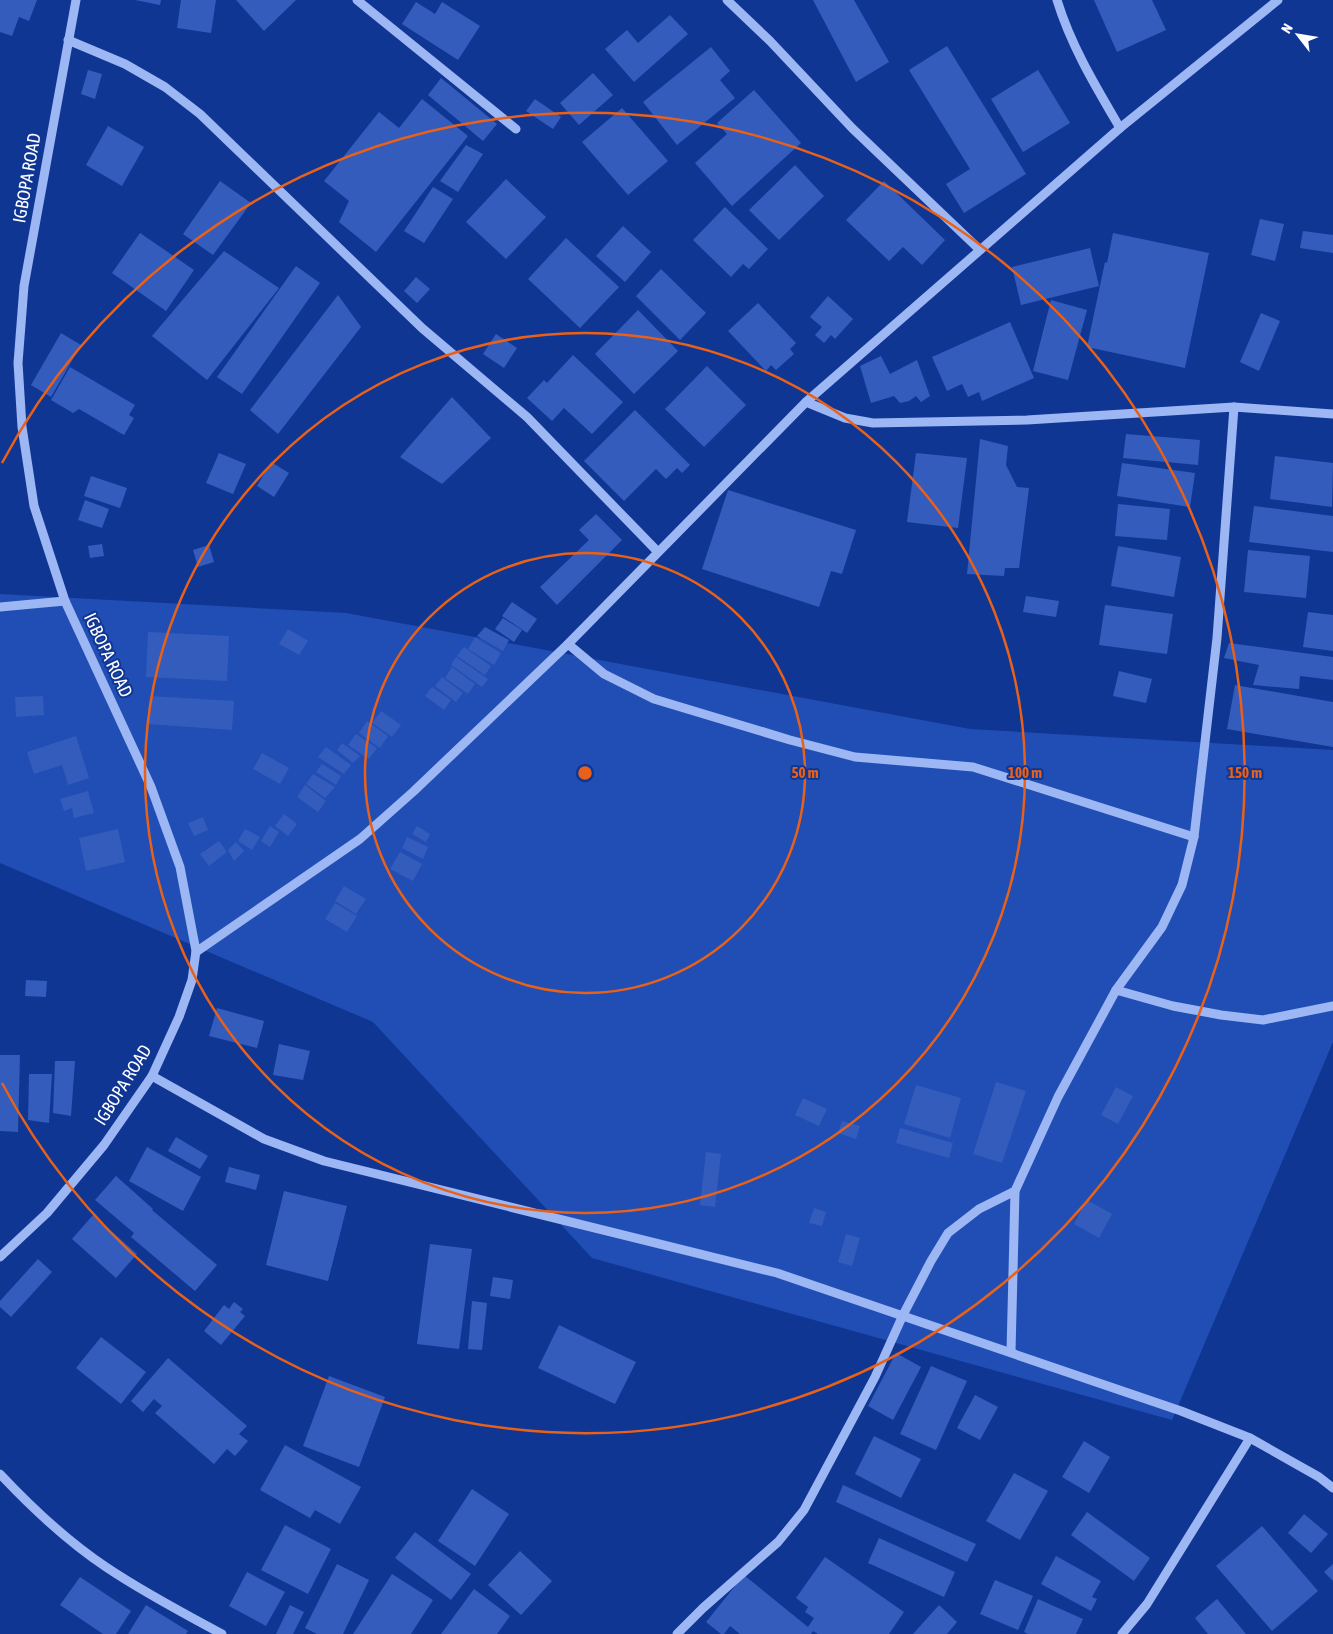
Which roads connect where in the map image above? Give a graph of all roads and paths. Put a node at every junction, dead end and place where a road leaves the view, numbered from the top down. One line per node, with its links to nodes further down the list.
1 (76, 0): 6 (street, IGBOPA ROAD)
2 (357, 0): 8 (street)
3 (728, 0): 9 (street)
4 (1057, 0): 7 (street)
5 (1278, 0): 7 (street)
6 (68, 40): 13 (street); 14 (street, IGBOPA ROAD)
7 (1120, 128): 9 (street)
8 (516, 129)
9 (980, 250): 10 (street)
10 (806, 402): 11 (street); 13 (street)
11 (1234, 407): 12 (street); 17 (street)
12 (1333, 414)
13 (658, 552): 16 (street)
14 (64, 601): 15 (street); 18 (street, IGBOPA ROAD)
15 (0, 607)
16 (568, 644): 17 (street); 18 (street)
17 (1194, 837): 19 (street)
18 (196, 952): 21 (street, IGBOPA ROAD)
19 (1116, 990): 20 (street); 22 (street)
20 (1333, 1006)
21 (152, 1076): 23 (street, IGBOPA ROAD); 24 (street)
22 (1015, 1191): 24 (street); 25 (street)
23 (0, 1257)
24 (903, 1315): 25 (street); 30 (street)
25 (1011, 1352): 26 (street)
26 (1250, 1438): 28 (street); 31 (street)
27 (0, 1474): 29 (street)
28 (1333, 1488)
29 (222, 1634)
30 (677, 1634)
31 (1122, 1634)

